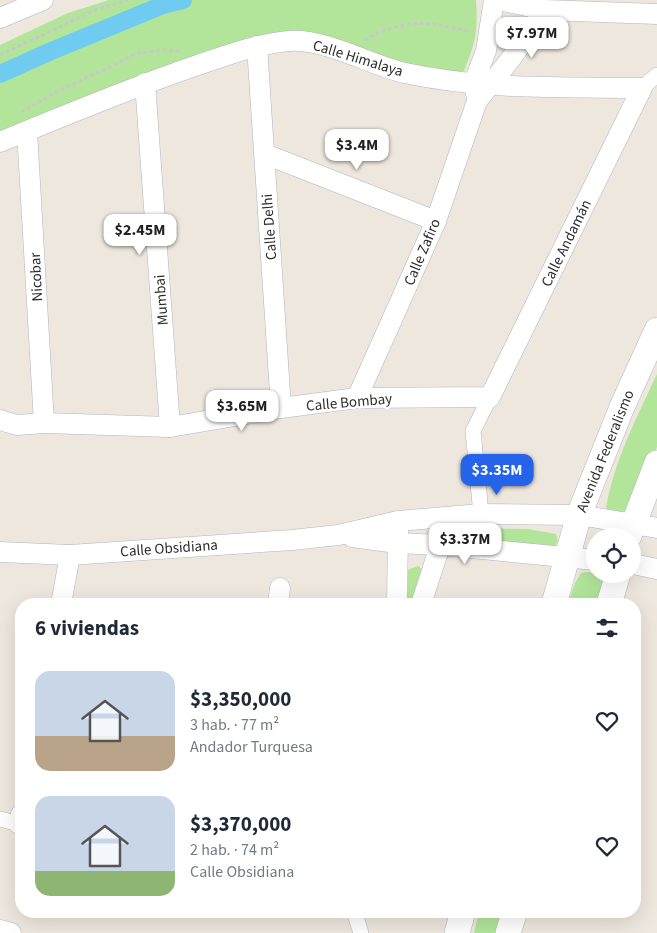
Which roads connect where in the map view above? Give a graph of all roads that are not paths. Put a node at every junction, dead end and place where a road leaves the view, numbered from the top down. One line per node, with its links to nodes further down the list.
1 (43, 0): 6 (street)
2 (494, 0): 10 (street, Calle Zafiro)
3 (498, 0): 4 (street)
4 (545, 10): 5 (street); 10 (street, Calle Zafiro)
5 (657, 14)
6 (0, 18)
7 (257, 46): 9 (street, Calle Himalaya); 10 (street, Calle Himalaya); 13 (street, Calle Delhi)
8 (650, 82): 10 (street, Calle Himalaya); 16 (street, Calle Andamán)
9 (146, 83): 11 (street, Calle Himalaya); 21 (street, Mumbai)
10 (480, 90): 14 (street, Calle Zafiro)
11 (28, 131): 12 (street, Calle Himalaya); 20 (street, Nicobar)
12 (0, 142)
13 (265, 154): 14 (street); 18 (street, Calle Delhi)
14 (436, 221): 17 (street, Calle Zafiro)
15 (657, 330): 24 (street, Avenida Federalismo)
16 (490, 397): 17 (street, Calle Bombay); 23 (street)
17 (357, 398): 18 (street, Calle Bombay)
18 (281, 408): 21 (street, Calle Bombay)
19 (0, 420): 20 (street, Calle Bombay)
20 (44, 423): 21 (street, Calle Bombay)
21 (170, 427)
22 (657, 463): 28 (street)
23 (481, 514): 24 (street, Calle Obsidiana); 25 (street, Calle Obsidiana)
24 (579, 515): 27 (street, Calle Obsidiana); 34 (street, Avenida Federalismo)
25 (448, 517): 26 (street, Calle Obsidiana); 31 (street)
26 (398, 521): 29 (street, Calle Obsidiana); 30 (street)
27 (636, 528)
28 (640, 528)
29 (338, 535): 30 (street, Calle Obsidiana); 33 (street, Calle Obsidiana)
30 (397, 543): 31 (street, Calle Obsidiana); 40 (street)
31 (440, 545): 34 (street, Calle Obsidiana); 41 (street)
32 (0, 552): 33 (street, Calle Obsidiana)
33 (70, 555): 39 (street)
34 (568, 558): 35 (street, Calle Obsidiana); 42 (street, Avenida Federalismo)
35 (586, 559)
36 (641, 566): 37 (street)
37 (657, 569)
38 (615, 583): 43 (street)
39 (62, 598)
40 (397, 598)
41 (423, 598)
42 (556, 598)
43 (611, 598)
44 (0, 819): 45 (street)
45 (15, 820)
46 (356, 918): 51 (street)
47 (461, 918): 52 (street)
48 (513, 918): 53 (street)
49 (0, 930): 50 (street)
50 (10, 933)
51 (361, 933)
52 (457, 933)
53 (508, 933)

